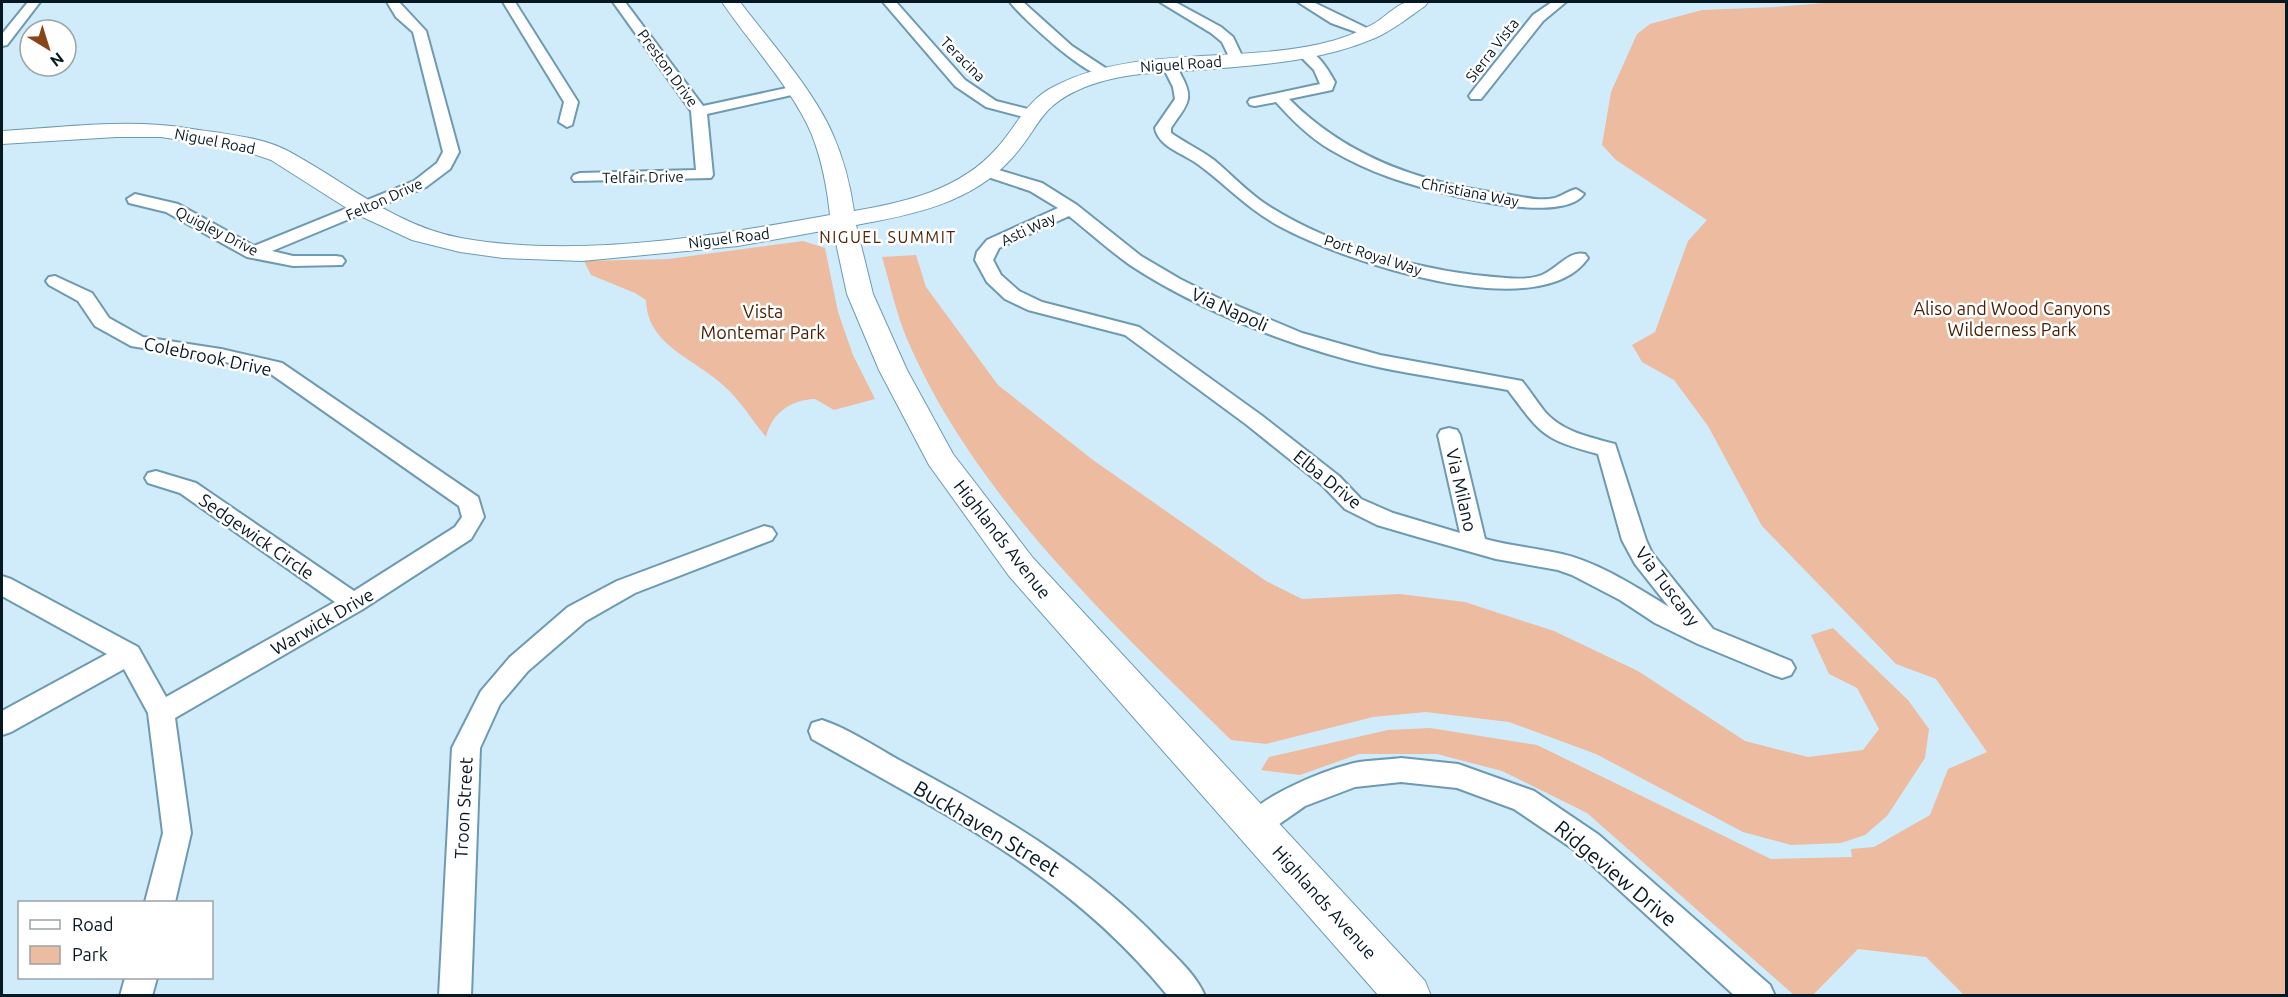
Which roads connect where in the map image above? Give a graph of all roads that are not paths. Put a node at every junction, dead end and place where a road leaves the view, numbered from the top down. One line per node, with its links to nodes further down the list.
1 (34, 2): 13 (street)
2 (393, 2): 31 (street, Felton Drive)
3 (509, 2): 24 (street)
4 (619, 2): 22 (street, Preston Drive)
5 (731, 2): 18 (main road, Highlands Avenue)
6 (889, 2): 23 (street, Teracina)
7 (1017, 2): 17 (street)
8 (1166, 2): 15 (street)
9 (1304, 2): 12 (street)
10 (1419, 2): 12 (main road, Niguel Road)
11 (1560, 2): 19 (street, Sierra Vista)
12 (1370, 33): 14 (main road, Niguel Road)
13 (2, 42)
14 (1304, 53): 15 (main road, Niguel Road); 20 (street)
15 (1237, 60): 16 (main road, Niguel Road)
16 (1170, 65): 17 (main road, Niguel Road); 36 (street, Port Royal Way)
17 (1105, 74): 23 (main road, Niguel Road)
18 (796, 90): 22 (street); 33 (main road, Highlands Avenue)
19 (1476, 96)
20 (1280, 98): 21 (street); 29 (street, Christiana Way)
21 (1255, 102)
22 (699, 111): 27 (street, Preston Drive)
23 (1031, 114): 26 (main road, Niguel Road)
24 (567, 122)
25 (2, 138): 31 (main road, Niguel Road)
26 (985, 171): 32 (street, Via Napoli); 33 (main road, Niguel Road)
27 (705, 175): 28 (street, Telfair Drive)
28 (580, 178)
29 (1576, 194)
30 (135, 199): 35 (street, Quigley Drive)
31 (364, 209): 33 (main road, Niguel Road); 35 (street, Felton Drive)
32 (1071, 209): 34 (street, Asti Way); 39 (street, Via Napoli)
33 (843, 221): 53 (main road, Highlands Avenue)
34 (986, 252): 44 (street, Elba Drive)
35 (253, 253): 37 (street, Quigley Drive)
36 (1579, 258)
37 (336, 261)
38 (56, 281): 42 (street, Colebrook Drive)
39 (1503, 383): 47 (street, Via Tuscany)
40 (1449, 435): 44 (street, Via Milano)
41 (156, 478): 46 (street, Sedgewick Circle)
42 (473, 518): 46 (street, Warwick Drive)
43 (764, 534): 57 (street, Troon Street)
44 (1474, 544): 47 (street, Elba Drive)
45 (2, 585): 48 (street)
46 (354, 603): 50 (street, Warwick Drive)
47 (1707, 637): 49 (street, Elba Drive)
48 (129, 654): 50 (street); 51 (street)
49 (1782, 668)
50 (161, 713): 54 (street)
51 (2, 724)
52 (822, 731): 58 (street, Buckhaven Street)
53 (1255, 825): 59 (main road, Highlands Avenue); 60 (street, Ridgeview Drive)
54 (160, 901)
55 (141, 979): 56 (street)
56 (136, 996)
57 (455, 996)
58 (1189, 996)
59 (1409, 996)
60 (1759, 996)

